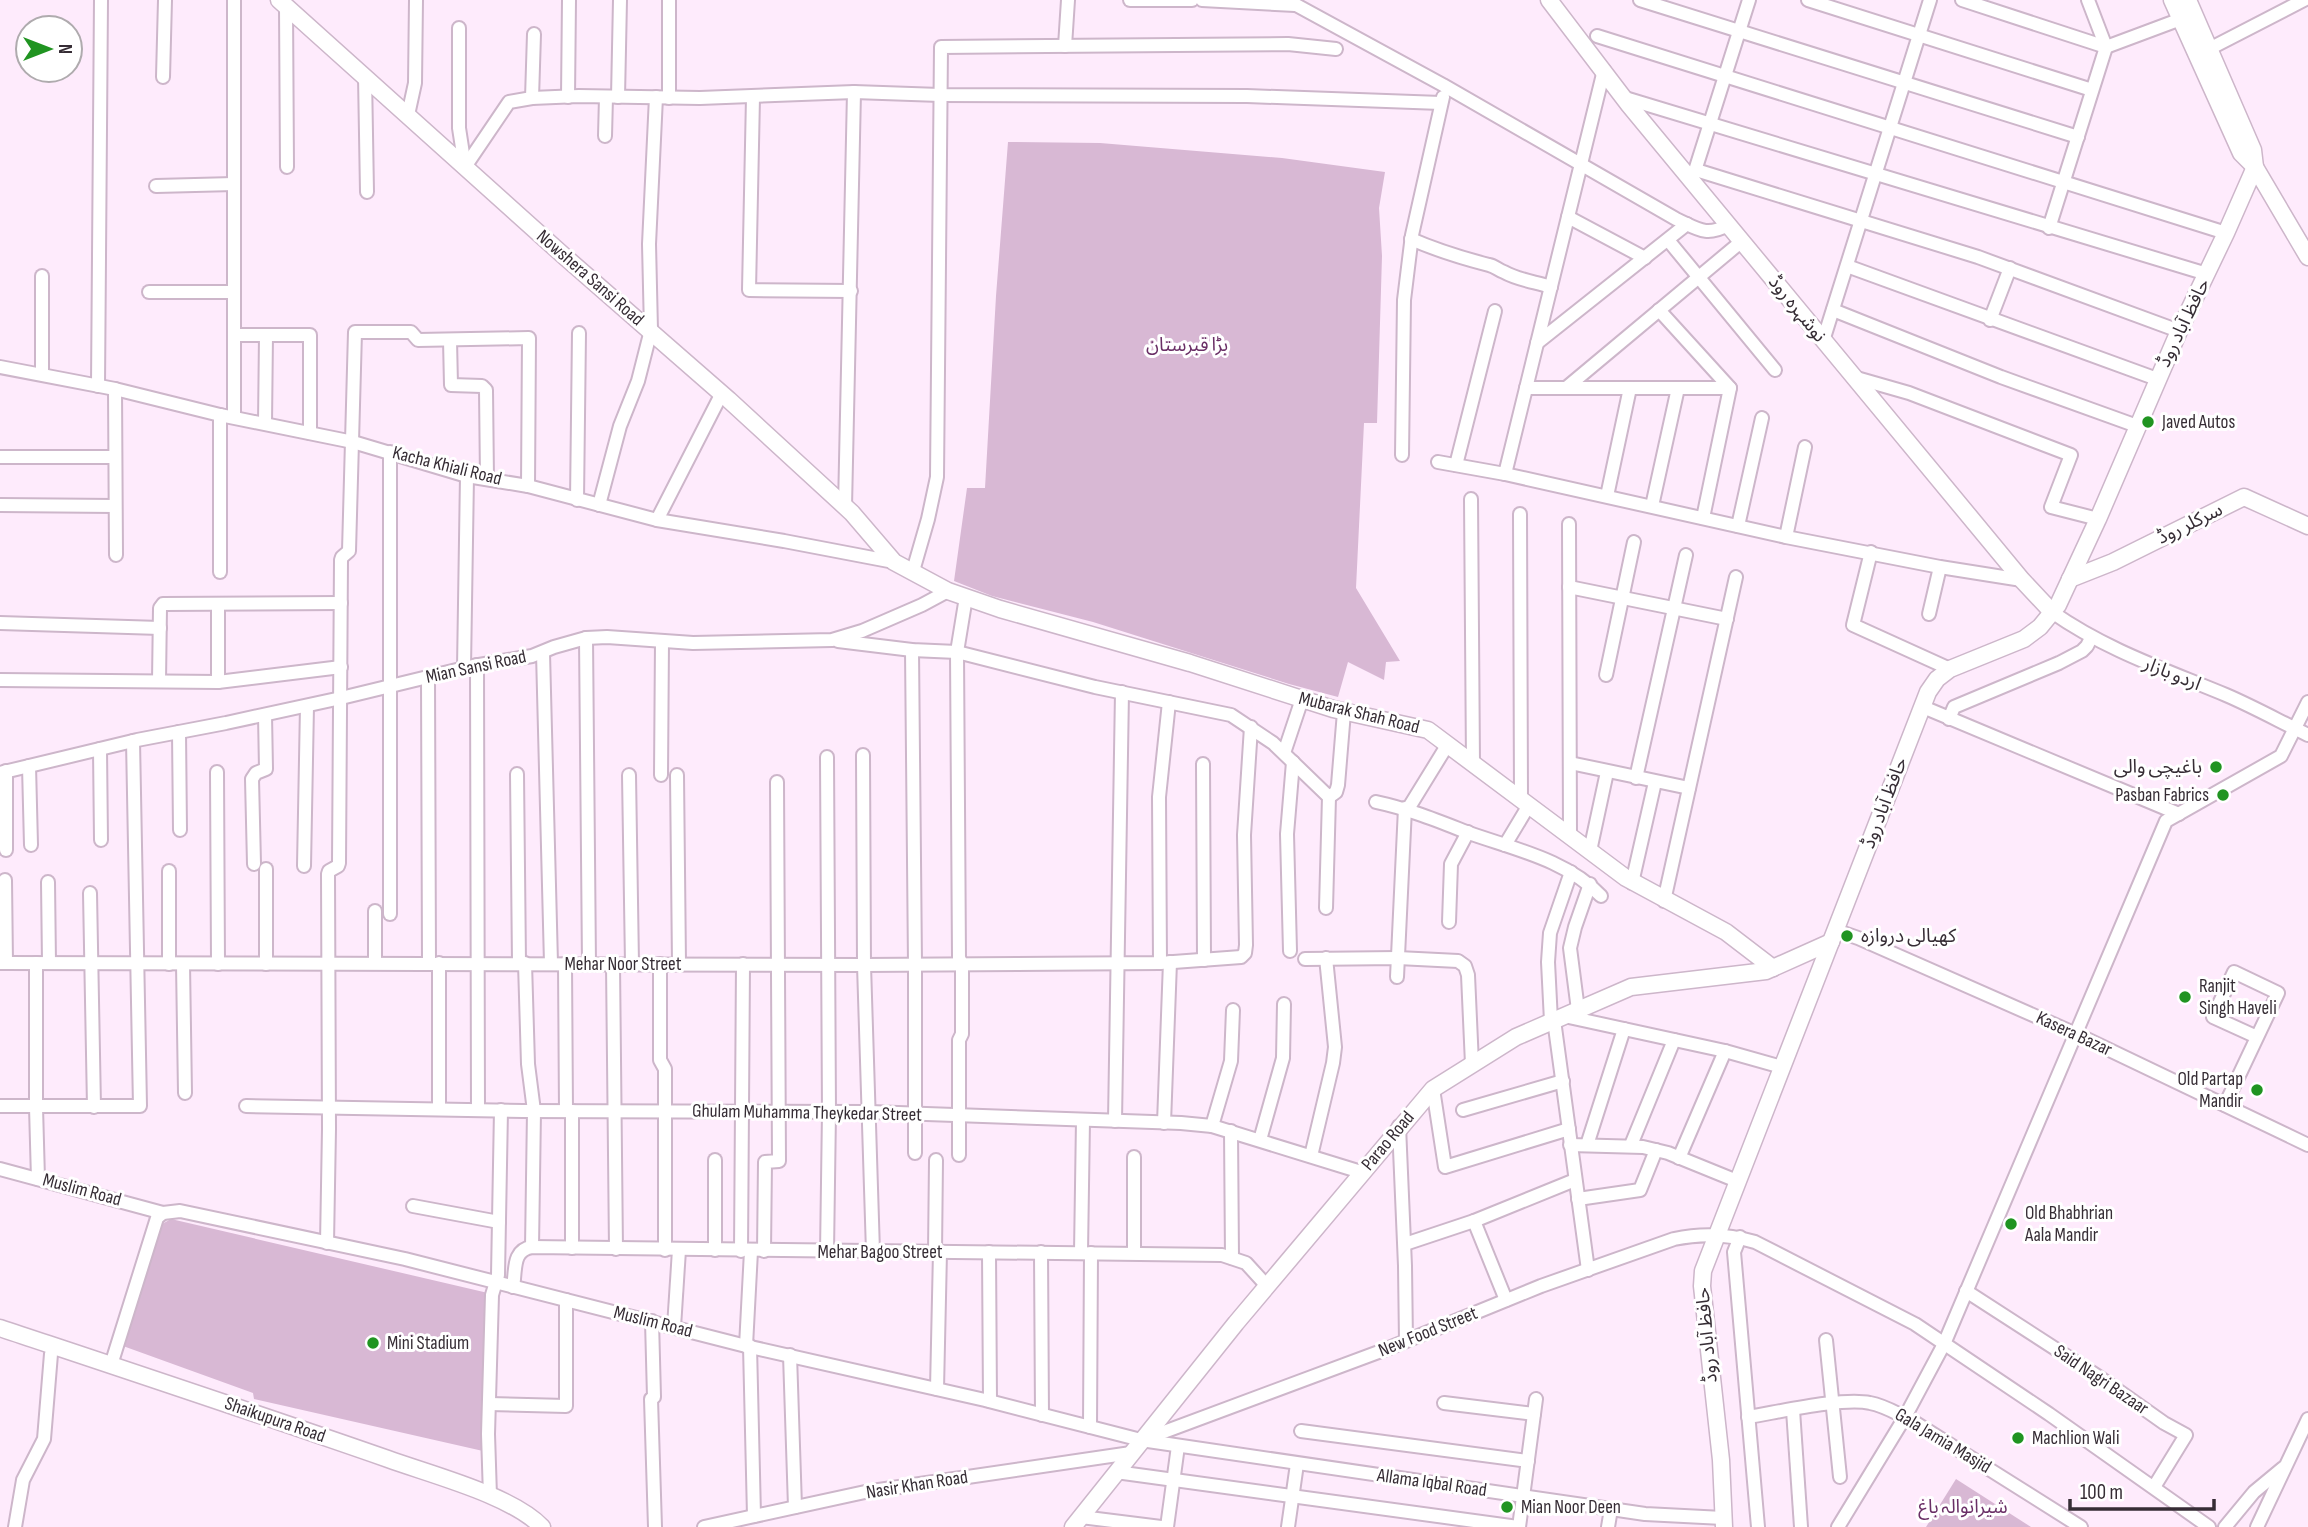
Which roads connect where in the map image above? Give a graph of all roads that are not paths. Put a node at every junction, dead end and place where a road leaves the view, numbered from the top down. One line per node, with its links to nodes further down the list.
1 (101, 0): 102 (street)
2 (165, 0): 36 (street)
3 (234, 0): 61 (street)
4 (416, 0): 50 (street)
5 (569, 0): 43 (street)
6 (620, 0): 44 (street)
7 (669, 0): 47 (street)
8 (1068, 0): 30 (street)
9 (1130, 0): 10 (street)
10 (1192, 0)
11 (1202, 0): 22 (street)
12 (1549, 0): 34 (main road, نوشہرہ روڈ)
13 (1640, 0): 26 (street)
14 (1749, 0): 26 (street)
15 (1808, 0): 29 (street)
16 (1930, 0): 29 (street)
17 (1962, 0): 31 (street)
18 (2088, 0): 31 (street)
19 (2172, 0): 24 (main road)
20 (2188, 0): 33 (main road)
21 (2304, 0): 33 (street)
22 (1291, 2): 39 (street)
23 (283, 3): 35 (main road, Nowshera Sansi Road); 56 (street)
24 (2181, 19): 31 (street); 58 (main road)
25 (459, 28): 57 (street)
26 (1740, 31): 37 (street); 38 (street)
27 (534, 34): 46 (street)
28 (1597, 36): 37 (street)
29 (1920, 36): 38 (street); 40 (street)
30 (1065, 46): 32 (street); 42 (street)
31 (2106, 47): 40 (street)
32 (1336, 49)
33 (2209, 49): 58 (main road)
34 (1604, 70): 48 (main road, نوشہرہ روڈ); 55 (street)
35 (365, 76): 50 (main road, Nowshera Sansi Road); 64 (street)
36 (163, 77)
37 (1725, 77): 51 (street); 52 (street)
38 (1905, 84): 52 (street); 54 (street)
39 (1447, 87): 49 (street); 55 (street)
40 (2092, 90): 54 (street)
41 (854, 92): 42 (street); 45 (street); 82 (street)
42 (940, 95): 49 (street); 150 (street)
43 (568, 97): 44 (street); 46 (street)
44 (612, 97): 47 (street); 53 (street)
45 (752, 97): 47 (street); 82 (street)
46 (532, 98): 57 (street)
47 (662, 98): 89 (street)
48 (1625, 98): 51 (street); 59 (main road, نوشہرہ روڈ)
49 (1441, 103): 71 (street)
50 (408, 115): 57 (main road, Nowshera Sansi Road)
51 (1710, 123): 59 (street); 60 (street)
52 (1891, 128): 60 (street); 62 (street)
53 (605, 136)
54 (2078, 137): 62 (street)
55 (1581, 165): 65 (street); 67 (street)
56 (287, 167)
57 (464, 167): 89 (main road, Nowshera Sansi Road)
58 (2255, 167): 70 (main road, حافظ آباد روڈ); 74 (main road)
59 (1694, 175): 66 (street); 68 (main road, نوشہرہ روڈ)
60 (1876, 175): 66 (street); 69 (street)
61 (234, 184): 63 (street); 84 (street)
62 (2063, 184): 69 (street); 70 (street)
63 (156, 186)
64 (367, 192)
65 (1568, 216): 75 (street); 81 (street)
66 (1861, 220): 76 (street); 77 (street)
67 (1687, 224): 68 (street); 72 (street)
68 (1728, 225): 73 (main road, نوشہرہ روڈ)
69 (2049, 228): 78 (street)
70 (2226, 233): 78 (main road, حافظ آباد روڈ)
71 (1411, 239): 81 (street); 119 (street)
72 (1668, 240): 75 (street); 80 (street)
73 (1742, 241): 80 (street); 95 (main road, نوشہرہ روڈ)
74 (2308, 257)
75 (1645, 258): 96 (street)
76 (1847, 266): 86 (street); 88 (street)
77 (2010, 268): 88 (street); 90 (street)
78 (2207, 274): 90 (main road, حافظ آباد روڈ)
79 (42, 276): 99 (street)
80 (1699, 278): 85 (street); 98 (street)
81 (1551, 287): 96 (street)
82 (852, 291): 135 (street)
83 (149, 292): 84 (street)
84 (234, 292): 92 (street)
85 (1659, 310): 104 (street); 107 (street)
86 (1833, 310): 95 (street); 114 (street)
87 (1495, 311): 123 (street)
88 (1990, 320): 101 (street)
89 (650, 330): 109 (main road, Nowshera Sansi Road); 132 (street)
90 (2179, 331): 101 (main road, حافظ آباد روڈ)
91 (579, 333): 130 (street)
92 (234, 335): 93 (street); 111 (street)
93 (266, 335): 113 (street); 115 (street)
94 (450, 340): 116 (street); 126 (street); 127 (street)
95 (1824, 341): 100 (main road, نوشہرہ روڈ)
96 (1537, 343): 103 (street)
97 (0, 367): 99 (street, Kacha Khiali Road)
98 (1775, 370)
99 (42, 374): 102 (street, Kacha Khiali Road)
100 (1853, 377): 138 (street); 154 (main road, نوشہرہ روڈ)
101 (2157, 379): 114 (main road, حافظ آباد روڈ)
102 (98, 386): 108 (street, Kacha Khiali Road)
103 (1527, 388): 104 (street); 124 (street)
104 (1566, 388): 105 (street)
105 (1630, 388): 106 (street); 128 (street)
106 (1678, 388): 107 (street); 134 (street)
107 (1730, 388): 137 (street)
108 (115, 389): 110 (street, Kacha Khiali Road); 121 (street)
109 (722, 393): 135 (main road, Nowshera Sansi Road); 139 (street)
110 (220, 415): 111 (street, Kacha Khiali Road); 151 (street)
111 (234, 417): 113 (street, Kacha Khiali Road)
112 (1762, 418): 141 (street)
113 (265, 423): 115 (street, Kacha Khiali Road)
114 (2137, 426): 138 (main road, حافظ آباد روڈ)
115 (310, 433): 116 (street, Kacha Khiali Road)
116 (353, 442): 118 (street, Kacha Khiali Road); 159 (street)
117 (1805, 447): 143 (street)
118 (390, 452): 125 (street, Kacha Khiali Road); 182 (street)
119 (1402, 455)
120 (0, 457): 121 (street)
121 (115, 457): 133 (street)
122 (1438, 462): 123 (street)
123 (1456, 465): 124 (street)
124 (1506, 474): 128 (street)
125 (467, 476): 126 (street, Kacha Khiali Road); 174 (street)
126 (487, 479): 127 (street, Kacha Khiali Road)
127 (528, 486): 130 (street, Kacha Khiali Road)
128 (1607, 496): 134 (street)
129 (1471, 499): 203 (street)
130 (577, 500): 132 (street, Kacha Khiali Road)
131 (0, 505): 133 (street)
132 (599, 505): 139 (street, Kacha Khiali Road)
133 (115, 506): 146 (street)
134 (1652, 506): 137 (street)
135 (845, 507): 148 (main road, Nowshera Sansi Road)
136 (1520, 514): 220 (street)
137 (1703, 518): 141 (street)
138 (2098, 519): 153 (main road, حافظ آباد روڈ)
139 (657, 520): 148 (street, Kacha Khiali Road)
140 (1569, 524): 155 (street)
141 (1738, 526): 143 (street)
142 (2308, 526): 153 (main road, سرکلر روڈ)
143 (1786, 537): 145 (street)
144 (1634, 541): 158 (street)
145 (1871, 552): 149 (street); 176 (street)
146 (116, 555)
147 (1686, 555): 161 (street)
148 (894, 562): 150 (main road, Mubarak Shah Road)
149 (1940, 567): 154 (street); 163 (street)
150 (913, 571): 156 (main road, Mubarak Shah Road)
151 (220, 572)
152 (1736, 577): 164 (street)
153 (2070, 579): 162 (main road, حافظ آباد روڈ)
154 (2022, 580): 162 (main road, نوشہرہ روڈ)
155 (1569, 587): 158 (street); 204 (street)
156 (948, 591): 157 (main road, Mubarak Shah Road); 169 (street, Mian Sansi Road)
157 (966, 597): 172 (street); 185 (main road, Mubarak Shah Road)
158 (1621, 597): 161 (street); 177 (street)
159 (341, 603): 160 (street); 175 (street)
160 (218, 604): 166 (street); 181 (street)
161 (1674, 609): 164 (street); 214 (street)
162 (2052, 612): 168 (street, اردو بازار); 176 (main road, حافظ آباد روڈ)
163 (1929, 614)
164 (1727, 619): 217 (street)
165 (0, 622): 166 (street)
166 (160, 628): 180 (street)
167 (586, 638): 170 (street, Mian Sansi Road); 173 (street, Mian Sansi Road); 268 (street)
168 (2091, 638): 192 (street); 194 (street, اردو بازار)
169 (832, 640): 170 (street, Mian Sansi Road); 171 (street)
170 (662, 641): 212 (street)
171 (912, 650): 172 (street); 276 (street)
172 (957, 652): 183 (street); 277 (street)
173 (543, 653): 174 (street, Mian Sansi Road); 259 (street)
174 (471, 666): 178 (street, Mian Sansi Road); 257 (street)
175 (341, 667): 181 (street); 184 (street)
176 (1950, 669): 189 (main road, حافظ آباد روڈ)
177 (1606, 675)
178 (428, 677): 182 (street, Mian Sansi Road); 256 (street)
179 (0, 680): 180 (street)
180 (159, 681): 181 (street)
181 (218, 682)
182 (390, 686): 184 (street, Mian Sansi Road); 243 (street)
183 (1122, 692): 186 (street); 260 (street)
184 (341, 698): 188 (street, Mian Sansi Road); 254 (street)
185 (1302, 699): 190 (main road, Mubarak Shah Road); 202 (street)
186 (1169, 702): 193 (street); 251 (street)
187 (2308, 702): 194 (street)
188 (307, 706): 191 (street, Mian Sansi Road); 231 (street)
189 (1923, 707): 192 (street); 245 (main road, حافظ آباد روڈ)
190 (1344, 712): 198 (main road, Mubarak Shah Road); 218 (street)
191 (265, 715): 195 (street, Mian Sansi Road); 266 (street)
192 (1949, 719): 222 (street)
193 (1251, 727): 202 (street); 250 (street, Mehar Noor Street)
194 (2295, 728): 196 (street, اردو بازار); 222 (street)
195 (179, 732): 197 (street, Mian Sansi Road); 223 (street)
196 (2308, 734)
197 (132, 741): 199 (street, Mian Sansi Road); 262 (street)
198 (1448, 744): 203 (main road, Mubarak Shah Road); 221 (street)
199 (100, 748): 206 (street, Mian Sansi Road); 226 (street)
200 (863, 755): 278 (street)
201 (827, 757): 275 (street)
202 (1289, 757): 218 (street); 246 (street)
203 (1473, 763): 220 (main road, Mubarak Shah Road)
204 (1570, 763): 209 (street); 225 (street)
205 (1203, 764): 250 (street)
206 (30, 766): 207 (street, Mian Sansi Road); 227 (street)
207 (3, 772): 229 (street)
208 (217, 772): 265 (street)
209 (1607, 772): 214 (street); 230 (street)
210 (517, 774): 258 (street)
211 (629, 775): 270 (street)
212 (661, 775)
213 (677, 775): 272 (street)
214 (1636, 778): 216 (street)
215 (777, 782): 274 (street)
216 (1655, 782): 217 (street); 236 (street)
217 (1689, 788): 240 (street)
218 (1329, 797): 241 (street)
219 (1376, 802): 221 (street)
220 (1525, 802): 225 (main road, Mubarak Shah Road); 228 (street)
221 (1407, 809): 224 (street); 249 (street)
222 (2179, 814): 285 (street)
223 (180, 831)
224 (1468, 832): 228 (street); 244 (street)
225 (1570, 836): 230 (main road, Mubarak Shah Road)
226 (101, 840)
227 (31, 845)
228 (1506, 845): 233 (street)
229 (6, 850)
230 (1590, 852): 236 (main road, Mubarak Shah Road)
231 (304, 866)
232 (169, 871): 263 (street)
233 (1571, 872): 237 (street); 283 (street)
234 (5, 880): 252 (street)
235 (48, 882): 253 (street)
236 (1632, 883): 240 (main road, Mubarak Shah Road)
237 (1590, 884): 239 (street); 283 (street)
238 (90, 894): 261 (street)
239 (1601, 896)
240 (1664, 901): 279 (main road, Mubarak Shah Road)
241 (1326, 908)
242 (375, 911): 255 (street)
243 (390, 914)
244 (1449, 922)
245 (1833, 936): 279 (main road, Parao Road); 285 (street, Kasera Bazar); 290 (main road, حافظ آباد روڈ)
246 (1290, 951)
247 (1305, 958): 248 (street)
248 (1326, 958): 249 (street); 329 (street)
249 (1398, 958): 280 (street); 289 (street)
250 (1204, 960): 251 (street, Mehar Noor Street)
251 (1165, 962): 260 (street, Mehar Noor Street); 316 (street)
252 (3, 963): 253 (street, Mehar Noor Street)
253 (42, 963): 261 (street, Mehar Noor Street); 297 (street)
254 (328, 963): 255 (street, Mehar Noor Street); 266 (street, Mehar Noor Street); 299 (street)
255 (375, 963): 256 (street, Mehar Noor Street)
256 (434, 963): 257 (street, Mehar Noor Street); 300 (street)
257 (479, 963): 258 (street, Mehar Noor Street); 301 (street)
258 (522, 963): 259 (street, Mehar Noor Street); 304 (street)
259 (551, 963): 267 (street, Mehar Noor Street)
260 (1118, 963): 277 (street, Mehar Noor Street); 315 (street)
261 (91, 964): 262 (street, Mehar Noor Street); 298 (street)
262 (136, 964): 263 (street, Mehar Noor Street); 298 (street)
263 (169, 964): 264 (street, Mehar Noor Street)
264 (183, 964): 265 (street, Mehar Noor Street); 293 (street)
265 (218, 964): 266 (street, Mehar Noor Street)
266 (266, 964)
267 (565, 964): 268 (street, Mehar Noor Street); 305 (street)
268 (589, 964): 269 (street, Mehar Noor Street)
269 (613, 964): 270 (street, Mehar Noor Street); 306 (street)
270 (632, 964): 271 (street, Mehar Noor Street)
271 (660, 964): 272 (street, Mehar Noor Street); 307 (street)
272 (679, 964): 273 (street, Mehar Noor Street)
273 (743, 964): 274 (street, Mehar Noor Street); 308 (street)
274 (779, 964): 275 (street, Mehar Noor Street); 309 (street)
275 (828, 964): 278 (street, Mehar Noor Street); 310 (street)
276 (915, 964): 277 (street, Mehar Noor Street); 278 (street, Mehar Noor Street); 312 (street)
277 (962, 964): 313 (street)
278 (864, 965): 311 (street)
279 (1773, 968): 283 (main road, Parao Road)
280 (1397, 977)
281 (1284, 1004): 321 (street)
282 (1233, 1010): 317 (street)
283 (1562, 1017): 284 (street); 289 (main road, Parao Road); 291 (street)
284 (1624, 1029): 287 (street); 323 (street)
285 (2076, 1034): 294 (street, Kasera Bazar); 367 (street)
286 (2257, 1037): 286 (street); 294 (street)
287 (1674, 1040): 288 (street); 324 (street)
288 (1725, 1051): 290 (street); 331 (street)
289 (1472, 1064): 292 (main road, Parao Road)
290 (1782, 1067): 338 (main road, حافظ آباد روڈ)
291 (1563, 1081): 303 (street); 319 (street)
292 (1433, 1089): 318 (main road, Parao Road); 319 (street)
293 (185, 1093)
294 (2225, 1105): 325 (street, Kasera Bazar)
295 (0, 1106): 297 (street)
296 (246, 1106): 299 (street, Ghulam Muhamma Theykedar Street)
297 (36, 1107): 298 (street); 336 (street)
298 (94, 1107)
299 (328, 1107): 300 (street, Ghulam Muhamma Theykedar Street); 346 (street)
300 (439, 1109): 301 (street, Ghulam Muhamma Theykedar Street)
301 (478, 1110): 302 (street, Ghulam Muhamma Theykedar Street)
302 (501, 1110): 304 (street, Ghulam Muhamma Theykedar Street); 343 (street)
303 (1463, 1110)
304 (534, 1111): 305 (street, Ghulam Muhamma Theykedar Street); 348 (street)
305 (569, 1111): 306 (street, Ghulam Muhamma Theykedar Street); 349 (street)
306 (614, 1111): 307 (street, Ghulam Muhamma Theykedar Street); 350 (street)
307 (665, 1111): 308 (street, Ghulam Muhamma Theykedar Street); 351 (street)
308 (742, 1111): 309 (street, Ghulam Muhamma Theykedar Street); 354 (street)
309 (779, 1111): 310 (street, Ghulam Muhamma Theykedar Street); 354 (street)
310 (829, 1112): 311 (street, Ghulam Muhamma Theykedar Street); 355 (street)
311 (870, 1112): 312 (street, Ghulam Muhamma Theykedar Street); 356 (street)
312 (914, 1114): 313 (street, Ghulam Muhamma Theykedar Street); 327 (street)
313 (959, 1115): 314 (street, Ghulam Muhamma Theykedar Street); 328 (street)
314 (1083, 1120): 315 (street, Ghulam Muhamma Theykedar Street); 360 (street)
315 (1115, 1121): 316 (street, Ghulam Muhamma Theykedar Street)
316 (1164, 1123): 317 (street, Ghulam Muhamma Theykedar Street)
317 (1212, 1126): 320 (street, Ghulam Muhamma Theykedar Street)
318 (1399, 1126): 335 (main road, Parao Road); 347 (street)
319 (1569, 1129): 322 (street)
320 (1231, 1132): 321 (street, Ghulam Muhamma Theykedar Street); 362 (street)
321 (1260, 1140): 329 (street, Ghulam Muhamma Theykedar Street)
322 (1570, 1145): 323 (street); 337 (street)
323 (1587, 1145): 324 (street)
324 (1631, 1145): 326 (street)
325 (2308, 1146)
326 (1656, 1150): 331 (street); 339 (street)
327 (915, 1153)
328 (959, 1155)
329 (1311, 1156): 335 (street, Ghulam Muhamma Theykedar Street)
330 (1134, 1157): 361 (street)
331 (1679, 1158): 338 (street)
332 (715, 1160): 353 (street)
333 (936, 1160): 357 (street)
334 (0, 1169): 336 (street, Muslim Road)
335 (1361, 1172): 365 (main road, Parao Road)
336 (38, 1179): 341 (street, Muslim Road)
337 (1575, 1180): 339 (street); 342 (street)
338 (1737, 1181): 344 (main road, حافظ آباد روڈ)
339 (1578, 1199): 363 (street)
340 (413, 1206): 343 (street)
341 (163, 1213): 346 (street, Muslim Road); 380 (street)
342 (1474, 1221): 347 (street); 369 (street)
343 (499, 1222): 364 (street)
344 (1716, 1235): 345 (street, New Food Street); 363 (street, New Food Street); 411 (main road, حافظ آباد روڈ)
345 (1740, 1237): 376 (street, New Food Street); 390 (street)
346 (327, 1242): 364 (street, Muslim Road)
347 (1405, 1244): 375 (street)
348 (532, 1247): 349 (street, Mehar Bagoo Street); 366 (street)
349 (572, 1248): 350 (street, Mehar Bagoo Street)
350 (616, 1249): 351 (street, Mehar Bagoo Street)
351 (665, 1250): 352 (street, Mehar Bagoo Street)
352 (679, 1250): 353 (street, Mehar Bagoo Street); 371 (street)
353 (715, 1250): 354 (street, Mehar Bagoo Street)
354 (752, 1251): 355 (street, Mehar Bagoo Street); 377 (street)
355 (827, 1252): 356 (street, Mehar Bagoo Street)
356 (873, 1252): 357 (street, Mehar Bagoo Street)
357 (937, 1252): 358 (street, Mehar Bagoo Street); 381 (street)
358 (989, 1252): 359 (street, Mehar Bagoo Street); 383 (street)
359 (1041, 1252): 360 (street, Mehar Bagoo Street); 389 (street)
360 (1086, 1253): 361 (street, Mehar Bagoo Street); 393 (street)
361 (1134, 1253): 362 (street, Mehar Bagoo Street)
362 (1232, 1258): 365 (street, Mehar Bagoo Street)
363 (1588, 1270): 369 (street, New Food Street)
364 (497, 1282): 366 (street, Muslim Road); 386 (street)
365 (1267, 1286): 395 (main road, Parao Road)
366 (513, 1287): 368 (street, Muslim Road)
367 (1966, 1291): 376 (street); 403 (street, Said Nagri Bazaar)
368 (566, 1300): 370 (street, Muslim Road); 386 (street)
369 (1506, 1300): 375 (street, New Food Street)
370 (652, 1321): 371 (street, Muslim Road); 415 (street)
371 (674, 1327): 377 (street, Muslim Road)
372 (0, 1328): 380 (main road, Shaikupura Road)
373 (0, 1336): 378 (main road, Shaikupura Road)
374 (1826, 1340): 385 (street)
375 (1406, 1341): 395 (street, New Food Street)
376 (1944, 1344): 391 (street); 403 (street, New Food Street)
377 (748, 1346): 379 (street, Muslim Road); 409 (street)
378 (51, 1353): 412 (street); 413 (main road, Shaikupura Road)
379 (790, 1355): 381 (street, Muslim Road); 407 (street)
380 (111, 1365): 405 (main road, Shaikupura Road)
381 (937, 1389): 383 (street, Muslim Road)
382 (1536, 1399): 388 (street)
383 (990, 1401): 389 (street, Muslim Road)
384 (1444, 1403): 388 (street)
385 (1833, 1404): 387 (street, Gala Jamia Masjid); 391 (street, Gala Jamia Masjid); 401 (street)
386 (489, 1405): 405 (street)
387 (1793, 1410): 390 (street, Gala Jamia Masjid); 423 (street)
388 (1534, 1414): 397 (street)
389 (1042, 1415): 393 (street, Muslim Road)
390 (1748, 1417): 422 (street)
391 (1905, 1418): 424 (street); 425 (street, Gala Jamia Masjid)
392 (2308, 1419): 399 (street)
393 (1090, 1427): 395 (street, Muslim Road)
394 (1301, 1431): 397 (street)
395 (1136, 1446): 396 (street, Allama Iqbal Road); 400 (main road, Parao Road); 407 (street, Nasir Khan Road)
396 (1178, 1446): 398 (street, Allama Iqbal Road); 402 (street)
397 (1528, 1461): 406 (street)
398 (1297, 1464): 404 (street); 406 (street, Allama Iqbal Road)
399 (2286, 1465): 427 (street); 428 (street)
400 (1116, 1472): 402 (street); 410 (main road, Parao Road)
401 (1840, 1477)
402 (1174, 1478): 404 (street); 418 (street)
403 (2154, 1487): 426 (street, New Food Street)
404 (1293, 1495): 419 (street); 420 (street)
405 (490, 1496): 414 (main road, Shaikupura Road)
406 (1524, 1496): 408 (street, Allama Iqbal Road); 420 (street)
407 (795, 1507): 409 (street, Nasir Khan Road)
408 (1611, 1509): 411 (street, Allama Iqbal Road); 421 (street)
409 (754, 1516): 416 (street, Nasir Khan Road)
410 (1077, 1522): 417 (street)
411 (1723, 1523)
412 (15, 1527)
413 (530, 1527)
414 (542, 1527)
415 (655, 1527)
416 (704, 1527)
417 (1161, 1527)
418 (1167, 1527)
419 (1288, 1527)
420 (1519, 1527)
421 (1608, 1527)
422 (1758, 1527)
423 (1801, 1527)
424 (1838, 1527)
425 (2081, 1527)
426 (2209, 1527)
427 (2225, 1527)
428 (2257, 1527)

